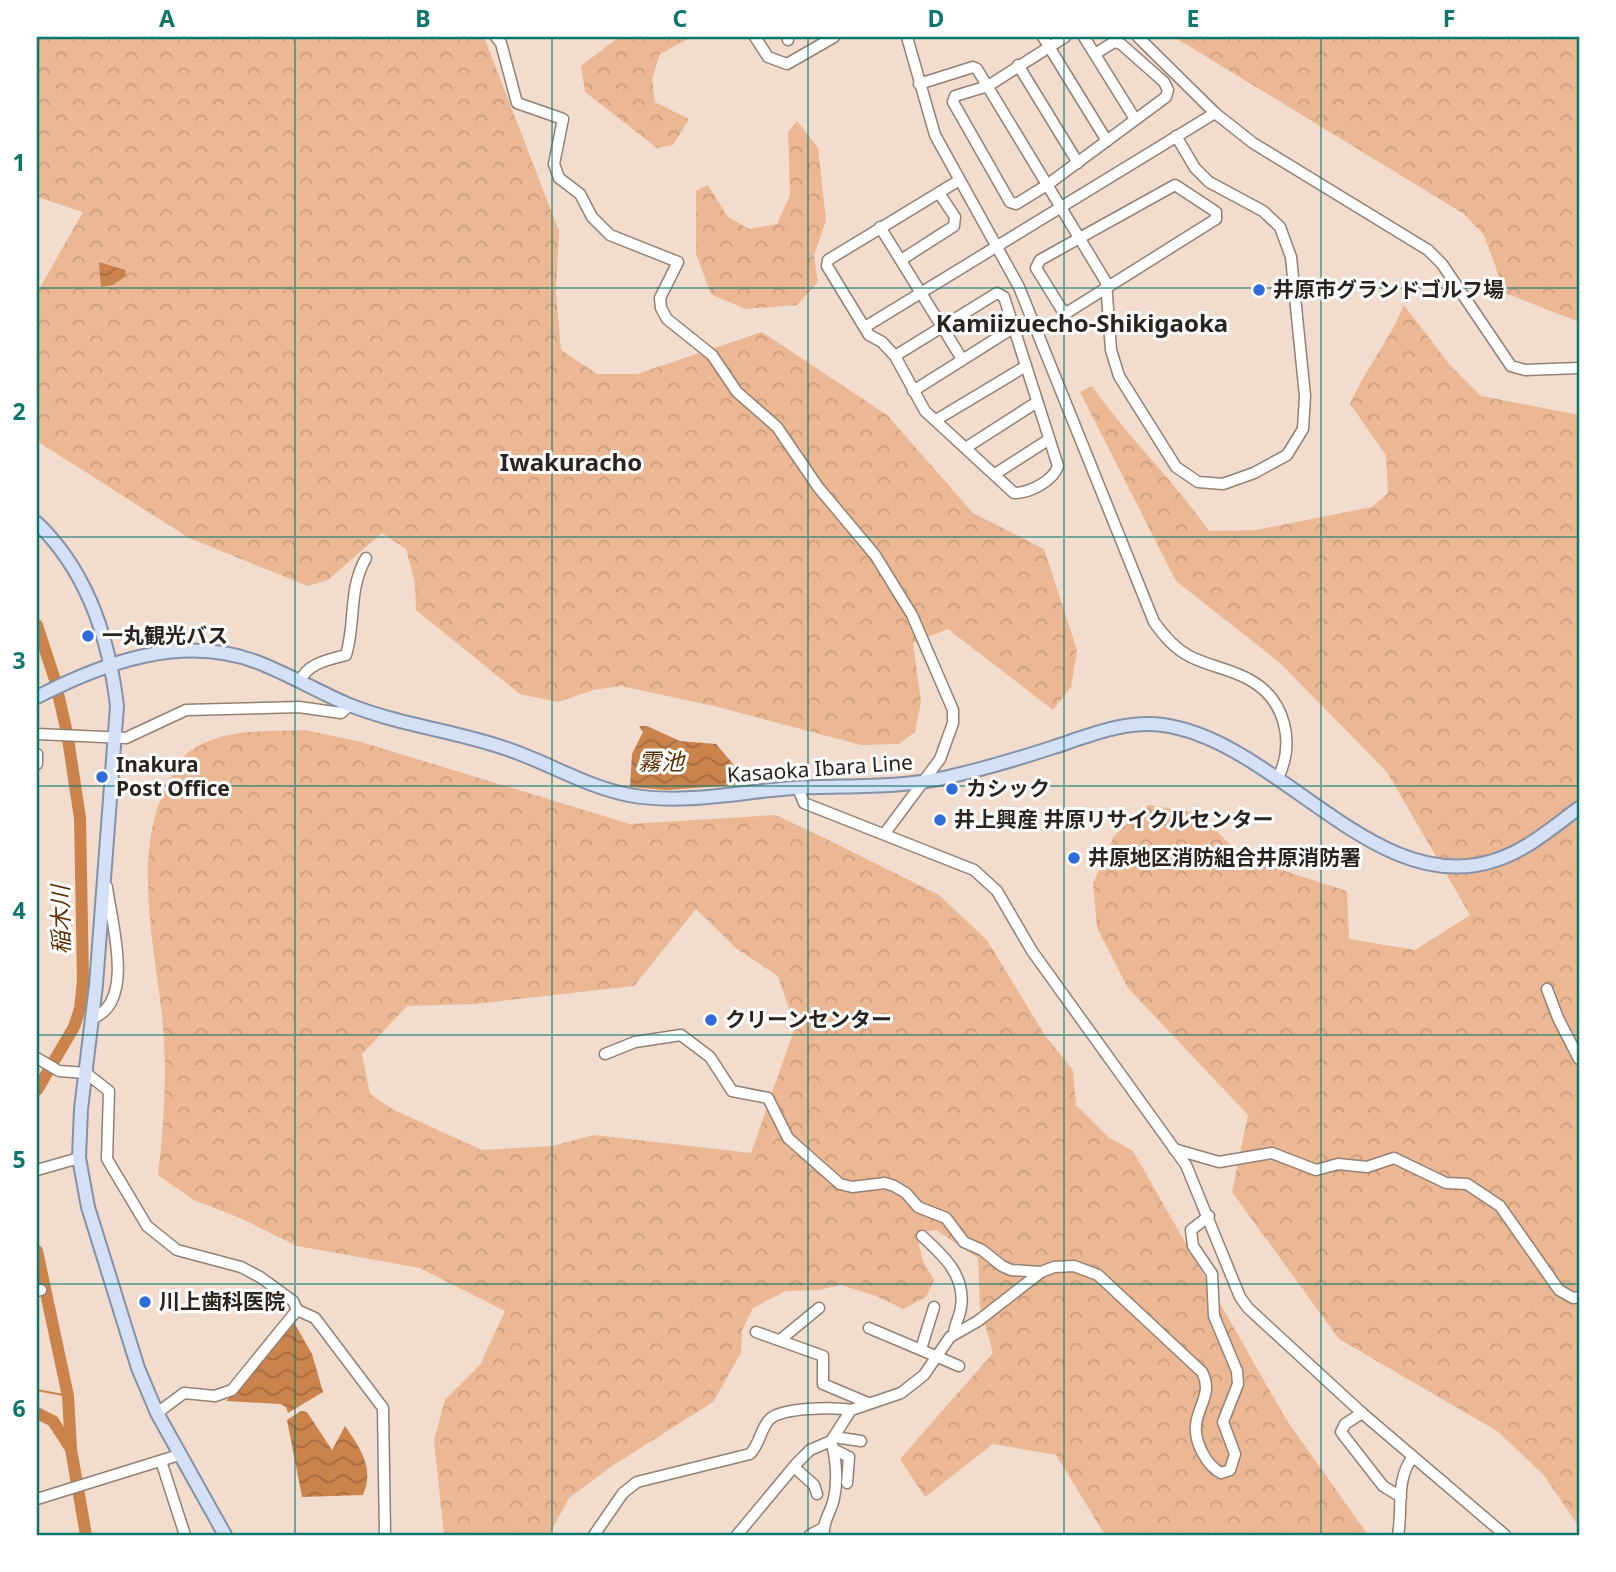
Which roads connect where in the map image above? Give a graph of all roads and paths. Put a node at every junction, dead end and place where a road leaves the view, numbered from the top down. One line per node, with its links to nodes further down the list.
1 (496, 37): 53 (street)
2 (755, 37): 3 (street)
3 (834, 37)
4 (907, 37): 12 (street)
5 (1043, 37): 9 (street)
6 (1065, 37): 9 (street)
7 (1084, 37): 10 (street)
8 (1138, 37): 14 (street)
9 (1049, 46): 11 (street); 17 (street)
10 (1095, 54): 15 (street); 15 (street)
11 (1018, 65): 13 (street); 18 (street)
12 (919, 85): 13 (street); 19 (street)
13 (988, 86): 20 (street); 20 (street)
14 (1215, 113): 16 (street); 35 (street)
15 (1135, 119): 17 (street)
16 (1176, 136): 22 (street); 27 (street)
17 (1107, 141): 18 (street)
18 (1078, 163): 20 (street)
19 (958, 181): 21 (street); 25 (street)
20 (1047, 185): 22 (street)
21 (939, 193): 23 (street); 26 (street)
22 (1061, 208): 24 (street); 25 (street)
23 (880, 227): 26 (street); 29 (street)
24 (1080, 238): 27 (street); 27 (street); 27 (street)
25 (998, 245): 28 (street); 52 (street)
26 (901, 260): 28 (street)
27 (1108, 289)
28 (921, 293): 29 (street); 30 (street)
29 (865, 327): 32 (street)
30 (943, 327): 31 (street); 32 (street); 33 (street)
31 (1013, 328): 33 (street); 34 (street)
32 (895, 356): 36 (street)
33 (962, 359): 36 (street)
34 (1026, 366): 37 (street); 38 (street)
35 (1579, 368)
36 (913, 391): 38 (street)
37 (1037, 402): 39 (street); 40 (street)
38 (936, 420): 40 (street)
39 (1048, 440): 41 (street); 41 (street)
40 (967, 447): 41 (street)
41 (995, 474)
42 (37, 523): 44 (main road)
43 (366, 558): 45 (street)
44 (111, 665): 45 (main road, Kasaoka Ibara Line); 46 (main road, Kasaoka Ibara Line); 49 (main road)
45 (300, 681): 47 (main road, Kasaoka Ibara Line)
46 (37, 697)
47 (350, 705): 49 (street); 54 (main road, Kasaoka Ibara Line)
48 (37, 734): 49 (street)
49 (117, 738): 57 (main road)
50 (37, 754): 51 (street)
51 (37, 764)
52 (1278, 778): 53 (main road, Kasaoka Ibara Line); 55 (main road, Kasaoka Ibara Line)
53 (919, 783): 54 (main road, Kasaoka Ibara Line); 56 (street)
54 (797, 788): 56 (street)
55 (1579, 808)
56 (885, 833): 64 (street)
57 (103, 873): 59 (main road); 59 (street)
58 (1547, 989): 61 (street)
59 (93, 1018): 63 (main road)
60 (605, 1054): 69 (street)
61 (1579, 1059)
62 (41, 1061): 63 (street)
63 (86, 1073): 65 (main road); 73 (street)
64 (1174, 1149): 67 (street); 70 (street)
65 (79, 1158): 66 (street); 83 (main road)
66 (37, 1170)
67 (1209, 1216): 69 (street); 84 (street)
68 (922, 1236): 76 (street)
69 (1041, 1272): 76 (street)
70 (1579, 1297)
71 (934, 1307): 78 (street)
72 (819, 1308): 77 (street)
73 (297, 1310): 83 (street); 98 (street)
74 (869, 1328): 78 (street)
75 (756, 1332): 77 (street)
76 (954, 1334): 79 (street)
77 (780, 1340): 81 (street)
78 (921, 1349): 79 (street)
79 (937, 1358): 80 (street); 81 (street)
80 (960, 1366)
81 (868, 1403): 82 (street)
82 (851, 1410): 86 (street); 99 (street)
83 (157, 1413): 87 (main road)
84 (1362, 1413): 88 (street); 93 (street)
85 (861, 1441): 86 (street)
86 (833, 1442): 90 (street); 91 (street); 95 (street)
87 (179, 1455): 89 (street); 97 (main road)
88 (1413, 1457): 93 (street); 103 (street)
89 (161, 1461): 94 (street); 96 (street)
90 (794, 1467): 92 (street); 100 (street)
91 (847, 1483)
92 (817, 1494)
93 (1401, 1497): 102 (street)
94 (37, 1499)
95 (824, 1532): 101 (street)
96 (185, 1535)
97 (225, 1535)
98 (385, 1535)
99 (594, 1535)
100 (737, 1535)
101 (810, 1535)
102 (1398, 1535)
103 (1505, 1535)

